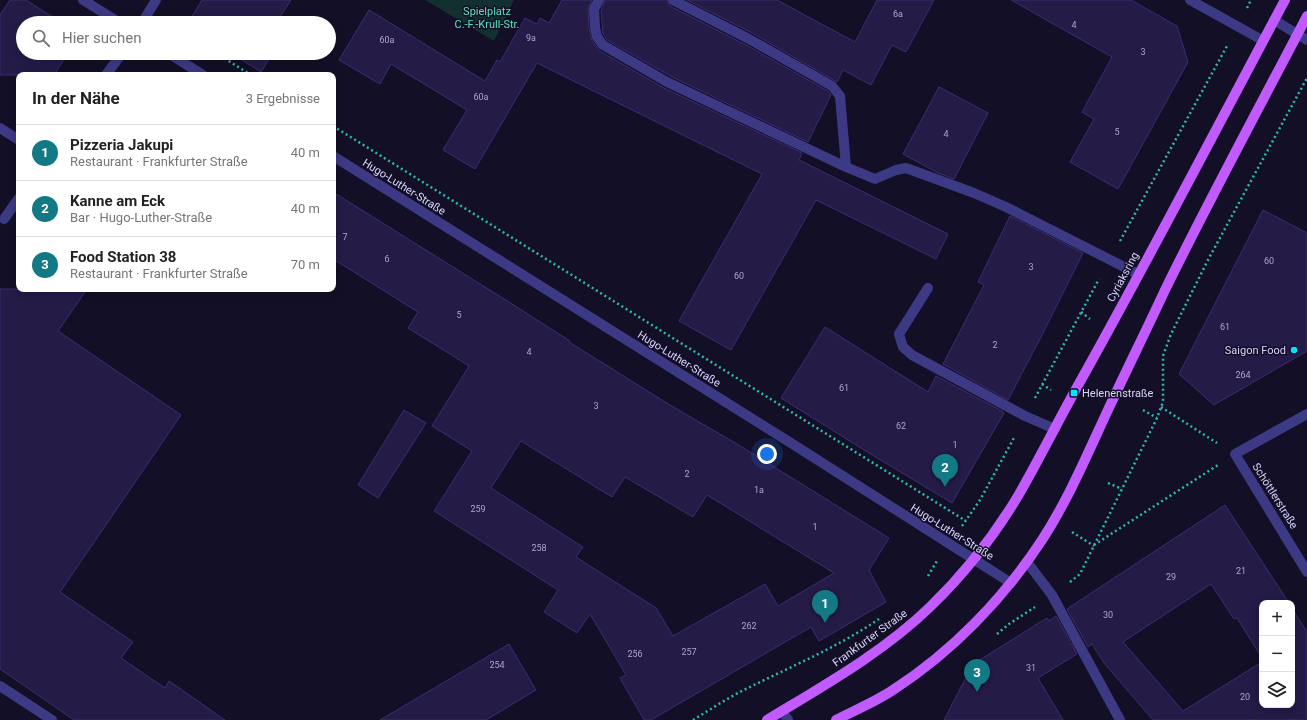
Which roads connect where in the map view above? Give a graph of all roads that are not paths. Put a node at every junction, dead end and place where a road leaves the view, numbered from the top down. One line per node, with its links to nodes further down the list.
1 (83, 0): 7 (street)
2 (156, 0): 8 (street)
3 (599, 0): 21 (street)
4 (673, 0): 21 (street)
5 (1190, 0): 12 (street)
6 (1285, 0): 10 (main road, Cyriaksring)
7 (109, 16)
8 (146, 16)
9 (1307, 16): 11 (main road)
10 (1274, 20): 11 (street); 12 (main road, Cyriaksring)
11 (1298, 34): 13 (street); 29 (main road)
12 (1262, 40): 24 (main road, Cyriaksring)
13 (1307, 40)
14 (117, 60): 16 (street)
15 (179, 60): 17 (street)
16 (108, 72)
17 (199, 72)
18 (0, 128): 19 (street)
19 (16, 138)
20 (336, 158): 28 (street, Hugo-Luther-Straße)
21 (846, 167): 24 (street)
22 (16, 202): 23 (street)
23 (4, 219)
24 (1138, 274): 27 (main road, Cyriaksring)
25 (928, 288): 27 (street)
26 (1307, 414): 30 (street, Schöttlerstraße)
27 (1055, 428): 28 (main road, Cyriaksring)
28 (973, 560): 31 (street, Hugo-Luther-Straße); 33 (main road, Frankfurter Straße)
29 (1027, 562): 31 (main road); 38 (street)
30 (1307, 572)
31 (1011, 583): 37 (main road)
32 (0, 686): 34 (street)
33 (782, 711): 35 (main road, Frankfurter Straße); 36 (street)
34 (52, 720)
35 (767, 720)
36 (788, 720)
37 (836, 720)
38 (1120, 720)

